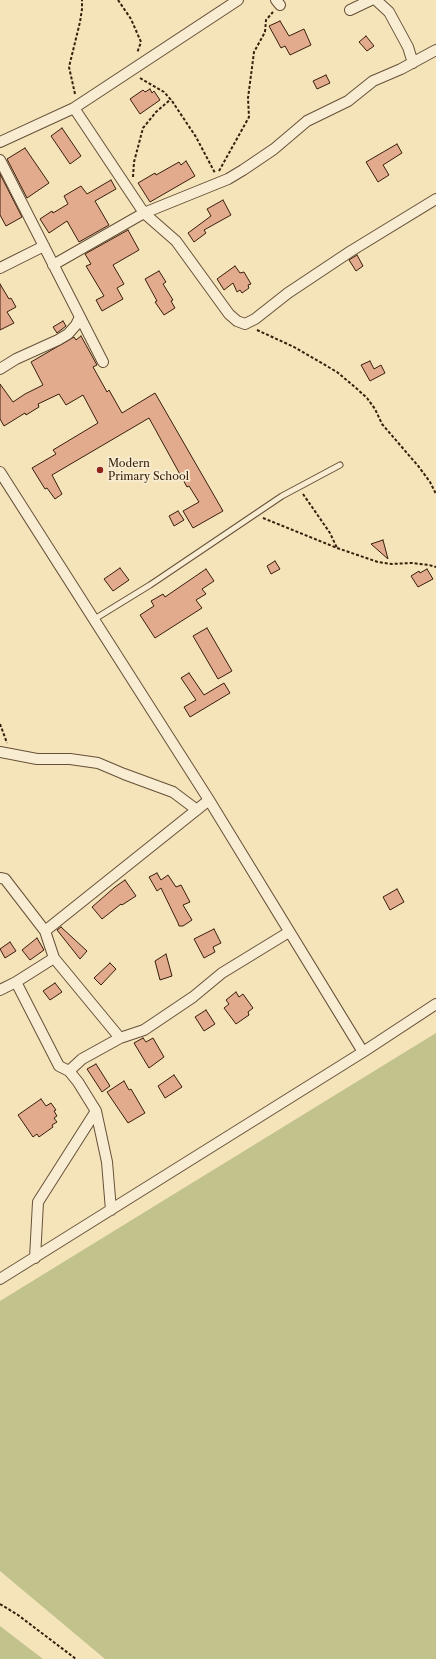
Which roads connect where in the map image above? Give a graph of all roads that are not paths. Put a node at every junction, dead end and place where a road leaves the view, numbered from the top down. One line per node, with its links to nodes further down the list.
1 (238, 0): 7 (street)
2 (371, 0): 4 (street)
3 (376, 0): 6 (street)
4 (350, 10)
5 (436, 50): 6 (street)
6 (413, 63): 11 (street)
7 (74, 108): 8 (street); 11 (street)
8 (0, 142)
9 (0, 160): 12 (street)
10 (436, 199): 11 (street)
11 (144, 213): 13 (street)
12 (44, 246): 13 (street); 14 (street)
13 (53, 264): 15 (street)
14 (0, 268)
15 (80, 317): 16 (street); 17 (street)
16 (103, 362)
17 (0, 369)
18 (340, 465): 20 (lane)
19 (0, 472): 20 (street)
20 (93, 620): 22 (street)
21 (0, 752): 23 (street)
22 (209, 800): 23 (street); 26 (street)
23 (197, 810): 25 (street)
24 (0, 878): 25 (street)
25 (45, 932): 27 (street)
26 (289, 932): 31 (street); 32 (street)
27 (54, 958): 28 (street); 31 (street)
28 (16, 982): 29 (street); 33 (street)
29 (0, 990)
30 (436, 1004): 32 (street)
31 (120, 1038): 33 (street)
32 (363, 1052): 35 (street)
33 (68, 1071): 34 (street)
34 (96, 1111): 35 (street); 36 (street)
35 (111, 1210): 36 (street)
36 (35, 1258): 37 (street)
37 (0, 1279)

